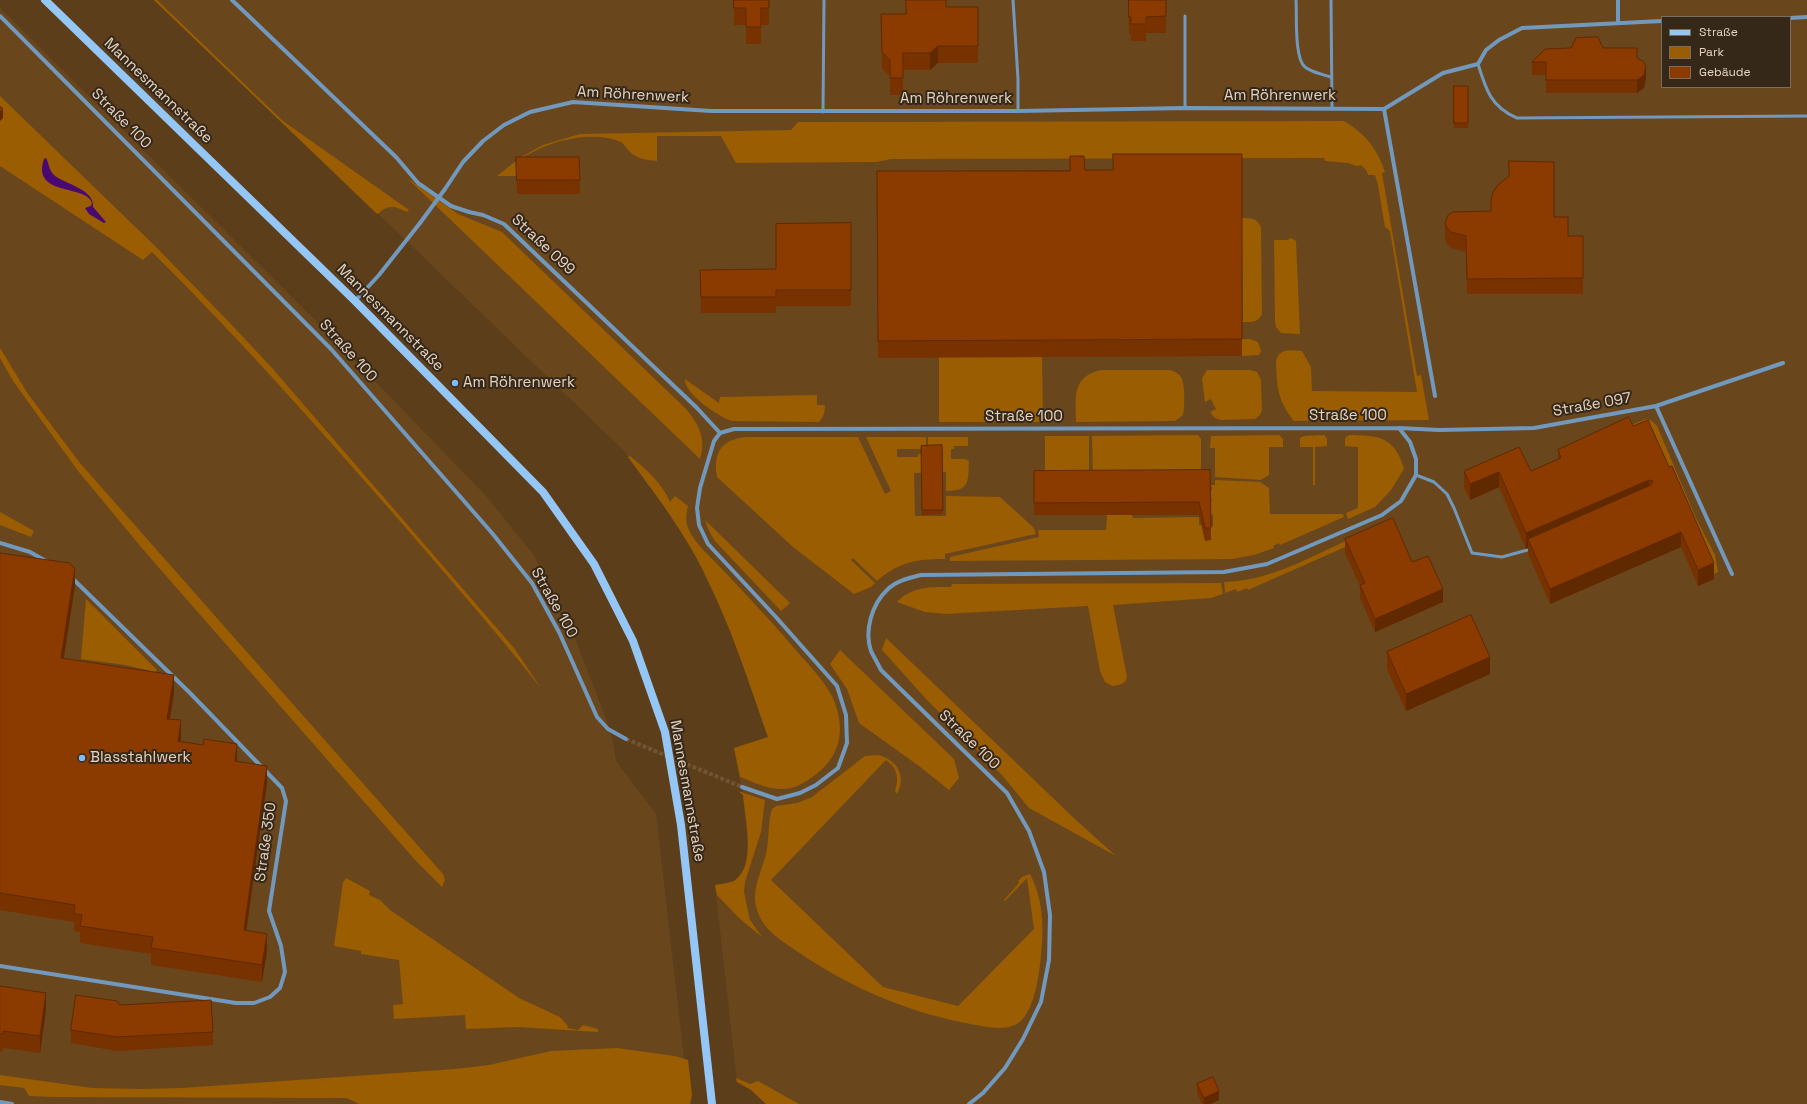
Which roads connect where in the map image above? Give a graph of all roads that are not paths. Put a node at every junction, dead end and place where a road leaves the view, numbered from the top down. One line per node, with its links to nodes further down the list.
1 (45, 0): 22 (main road, Mannesmannstraße)
2 (232, 0): 27 (street, Straße 099)
3 (824, 0): 20 (lane)
4 (1013, 0): 19 (lane)
5 (1296, 0): 15 (lane)
6 (1331, 0): 15 (lane)
7 (1618, 0): 13 (street)
8 (0, 16): 34 (street, Straße 100)
9 (1185, 16): 16 (lane)
10 (1807, 17): 11 (street)
11 (1791, 18)
12 (1661, 21): 13 (street)
13 (1618, 22): 14 (street)
14 (1478, 64): 18 (street); 21 (lane)
15 (1331, 76): 17 (lane)
16 (1185, 108): 17 (street, Am Röhrenwerk); 19 (street, Am Röhrenwerk)
17 (1332, 109): 18 (street, Am Röhrenwerk)
18 (1384, 109): 24 (street)
19 (1018, 110): 20 (street, Am Röhrenwerk)
20 (823, 112): 22 (street, Am Röhrenwerk, bridge)
21 (1807, 116)
22 (355, 301): 39 (main road, Mannesmannstraße)
23 (1783, 363): 25 (street, Straße 097)
24 (1435, 396)
25 (1656, 406): 26 (street, Straße 097); 33 (street)
26 (1399, 428): 27 (street, Straße 100); 28 (street, Straße 100)
27 (720, 433): 35 (street)
28 (1416, 475): 30 (lane); 40 (street, Straße 100)
29 (0, 543): 31 (street)
30 (1538, 546)
31 (48, 563)
32 (67, 574): 36 (street, Straße 350)
33 (1732, 574)
34 (626, 740)
35 (742, 786)
36 (0, 966)
37 (0, 1102): 38 (street)
38 (12, 1104)
39 (712, 1104)
40 (969, 1104)

